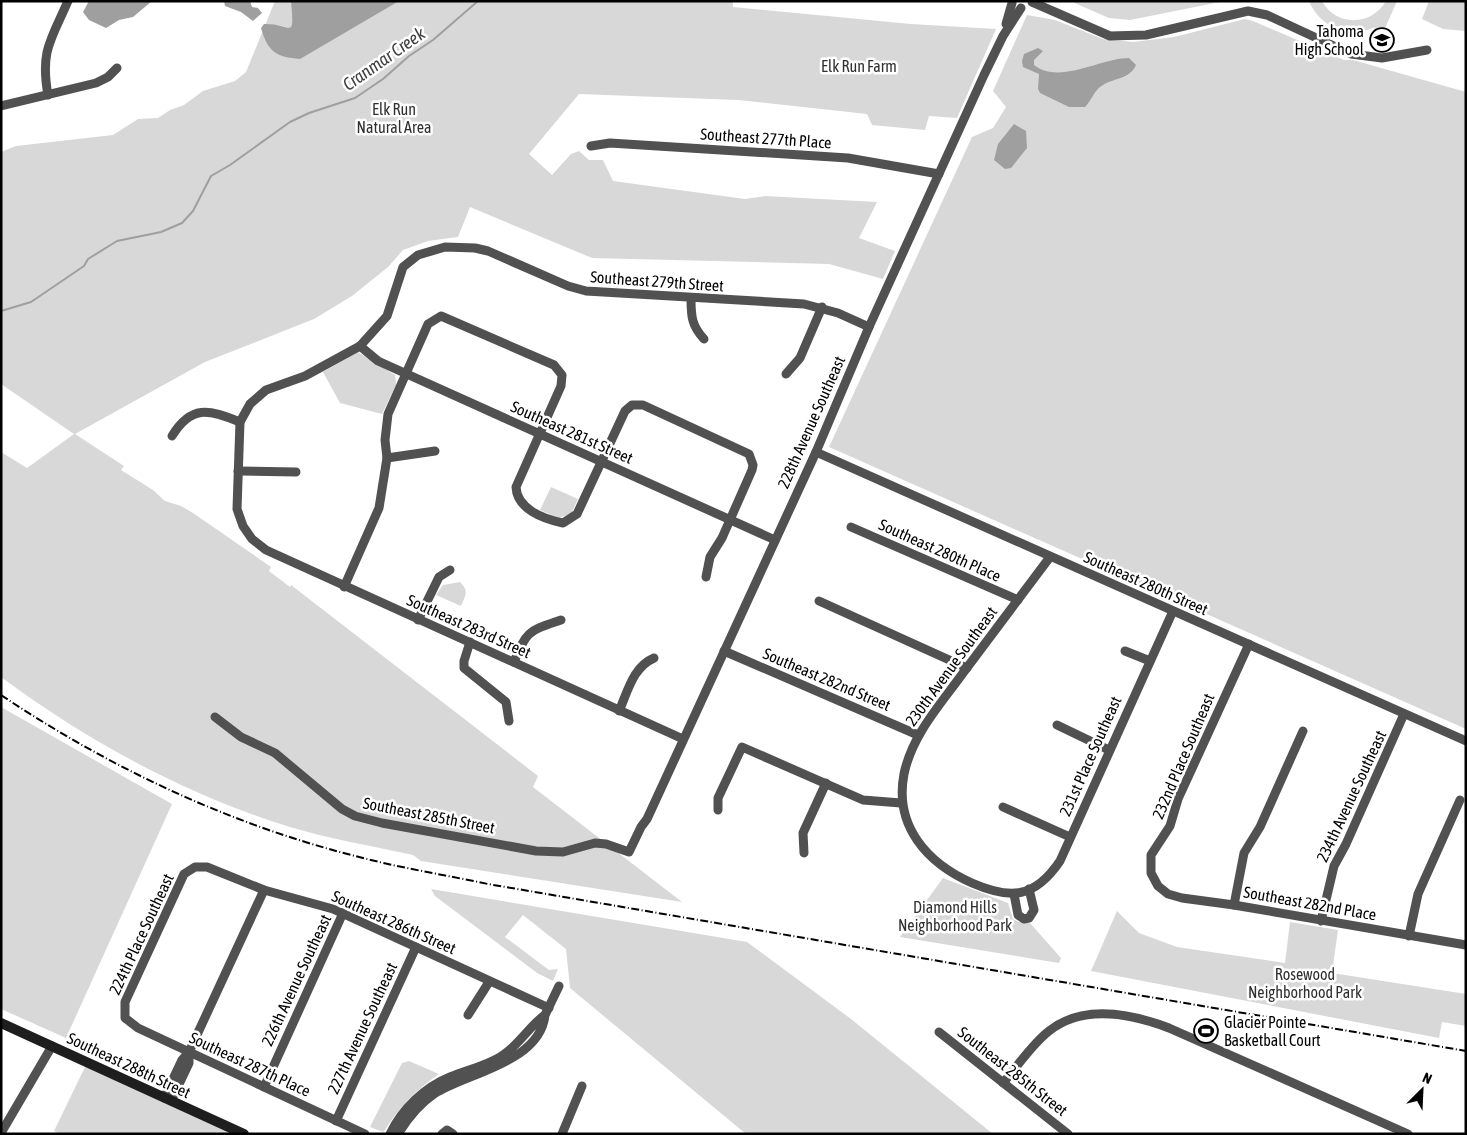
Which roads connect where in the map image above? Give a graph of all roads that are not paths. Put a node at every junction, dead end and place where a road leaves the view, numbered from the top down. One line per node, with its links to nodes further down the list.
1 (68, 1): 10 (street)
2 (1042, 1): 6 (street)
3 (1011, 2): 5 (street); 7 (street, 228th Avenue Southeast)
4 (1032, 2): 5 (street); 6 (street)
5 (1021, 8): 7 (street, 228th Avenue Southeast)
6 (1056, 13): 8 (street)
7 (1002, 36): 13 (street, 228th Avenue Southeast)
8 (1427, 50)
9 (117, 68): 10 (street)
10 (48, 95): 11 (street)
11 (1, 106)
12 (591, 146): 13 (street, Southeast 277th Place)
13 (938, 174): 16 (street, 228th Avenue Southeast)
14 (691, 299): 15 (street, Southeast 279th Street); 17 (street); 18 (street, Southeast 279th Street)
15 (822, 307): 16 (street, Southeast 279th Street); 20 (street)
16 (868, 327): 25 (street, 228th Avenue Southeast)
17 (704, 339)
18 (360, 346): 19 (street, Southeast 281st Street); 21 (street)
19 (405, 373): 22 (street, Southeast 281st Street); 22 (street); 26 (street)
20 (786, 374)
21 (240, 422): 23 (street); 28 (street)
22 (540, 434): 27 (street, Southeast 281st Street); 27 (street)
23 (172, 436)
24 (435, 451): 26 (street)
25 (816, 452): 32 (street, 228th Avenue Southeast); 33 (street, Southeast 280th Street)
26 (387, 458): 36 (street)
27 (602, 462): 30 (street, Southeast 281st Street); 30 (street)
28 (238, 471): 29 (street); 36 (street, Southeast 283rd Street)
29 (296, 472)
30 (730, 520): 32 (street, Southeast 281st Street); 35 (street)
31 (851, 527): 37 (street, Southeast 280th Place)
32 (775, 540): 44 (street, 228th Avenue Southeast)
33 (1050, 557): 37 (street, 230th Avenue Southeast); 39 (street, Southeast 280th Street)
34 (450, 570): 40 (street)
35 (706, 577)
36 (344, 587): 40 (street, Southeast 283rd Street)
37 (1018, 600): 49 (street, 230th Avenue Southeast)
38 (819, 601): 49 (street)
39 (1173, 611): 43 (street, Southeast 280th Street); 47 (street, 231st Place Southeast)
40 (418, 620): 42 (street, Southeast 283rd Street)
41 (561, 620): 48 (street)
42 (470, 642): 48 (street, Southeast 283rd Street); 53 (street)
43 (1249, 644): 51 (street, Southeast 280th Street); 69 (street, 232nd Place Southeast)
44 (724, 651): 56 (street, Southeast 282nd Street); 57 (street, 228th Avenue Southeast)
45 (1125, 651): 47 (street)
46 (654, 658): 50 (street)
47 (1150, 661): 59 (street, 231st Place Southeast)
48 (514, 662): 50 (street, Southeast 283rd Street)
49 (967, 668): 56 (street, 230th Avenue Southeast)
50 (619, 711): 57 (street, Southeast 283rd Street)
51 (1404, 714): 58 (street, Southeast 280th Street); 75 (street, 234th Avenue Southeast)
52 (215, 717): 65 (street, Southeast 285th Street)
53 (509, 721)
54 (1057, 726): 59 (street)
55 (1303, 731): 73 (street)
56 (918, 735): 62 (street, 230th Avenue Southeast)
57 (682, 739): 65 (street, 228th Avenue Southeast)
58 (1466, 741)
59 (1110, 750): 66 (street, 231st Place Southeast)
60 (826, 783): 62 (street); 64 (street); 67 (street)
61 (1460, 800): 76 (street)
62 (901, 803): 72 (street)
63 (1003, 807): 66 (street)
64 (718, 810)
65 (647, 820)
66 (1070, 837): 70 (street, 231st Place Southeast)
67 (804, 853)
68 (194, 867): 71 (street, Southeast 286th Street); 83 (street, 224th Place Southeast)
69 (1154, 880): 73 (street, Southeast 282nd Place)
70 (1029, 889): 72 (street, 231st Place Southeast); 72 (street)
71 (264, 890): 74 (street, Southeast 286th Street); 87 (street)
72 (1014, 894)
73 (1234, 905): 75 (street, Southeast 282nd Place)
74 (343, 913): 78 (street, Southeast 286th Street); 90 (street, 226th Avenue Southeast)
75 (1321, 921): 76 (street, Southeast 282nd Place)
76 (1409, 936): 77 (street, Southeast 282nd Place)
77 (1466, 945)
78 (416, 947): 79 (street, Southeast 286th Street); 92 (street, 227th Avenue Southeast)
79 (489, 982): 81 (street, Southeast 286th Street); 82 (street)
80 (559, 986): 81 (street)
81 (547, 1012): 96 (street); 97 (street)
82 (468, 1015)
83 (126, 1018): 87 (street, Southeast 287th Place)
84 (1, 1023): 86 (street, Southeast 288th Street)
85 (939, 1032): 88 (street, Southeast 285th Street)
86 (52, 1046): 91 (street, Southeast 288th Street); 93 (street)
87 (190, 1052): 90 (street, Southeast 287th Place); 91 (street)
88 (1003, 1083): 101 (street, Southeast 285th Street); 102 (street)
89 (582, 1086): 100 (street)
90 (264, 1087): 92 (street, Southeast 287th Place)
91 (168, 1099): 94 (street, Southeast 288th Street)
92 (336, 1121): 95 (street, Southeast 287th Place)
93 (1, 1133)
94 (244, 1134)
95 (364, 1134)
96 (390, 1134)
97 (398, 1134)
98 (442, 1134): 99 (street)
99 (453, 1134)
100 (562, 1134)
101 (1068, 1134)
102 (1408, 1134)

